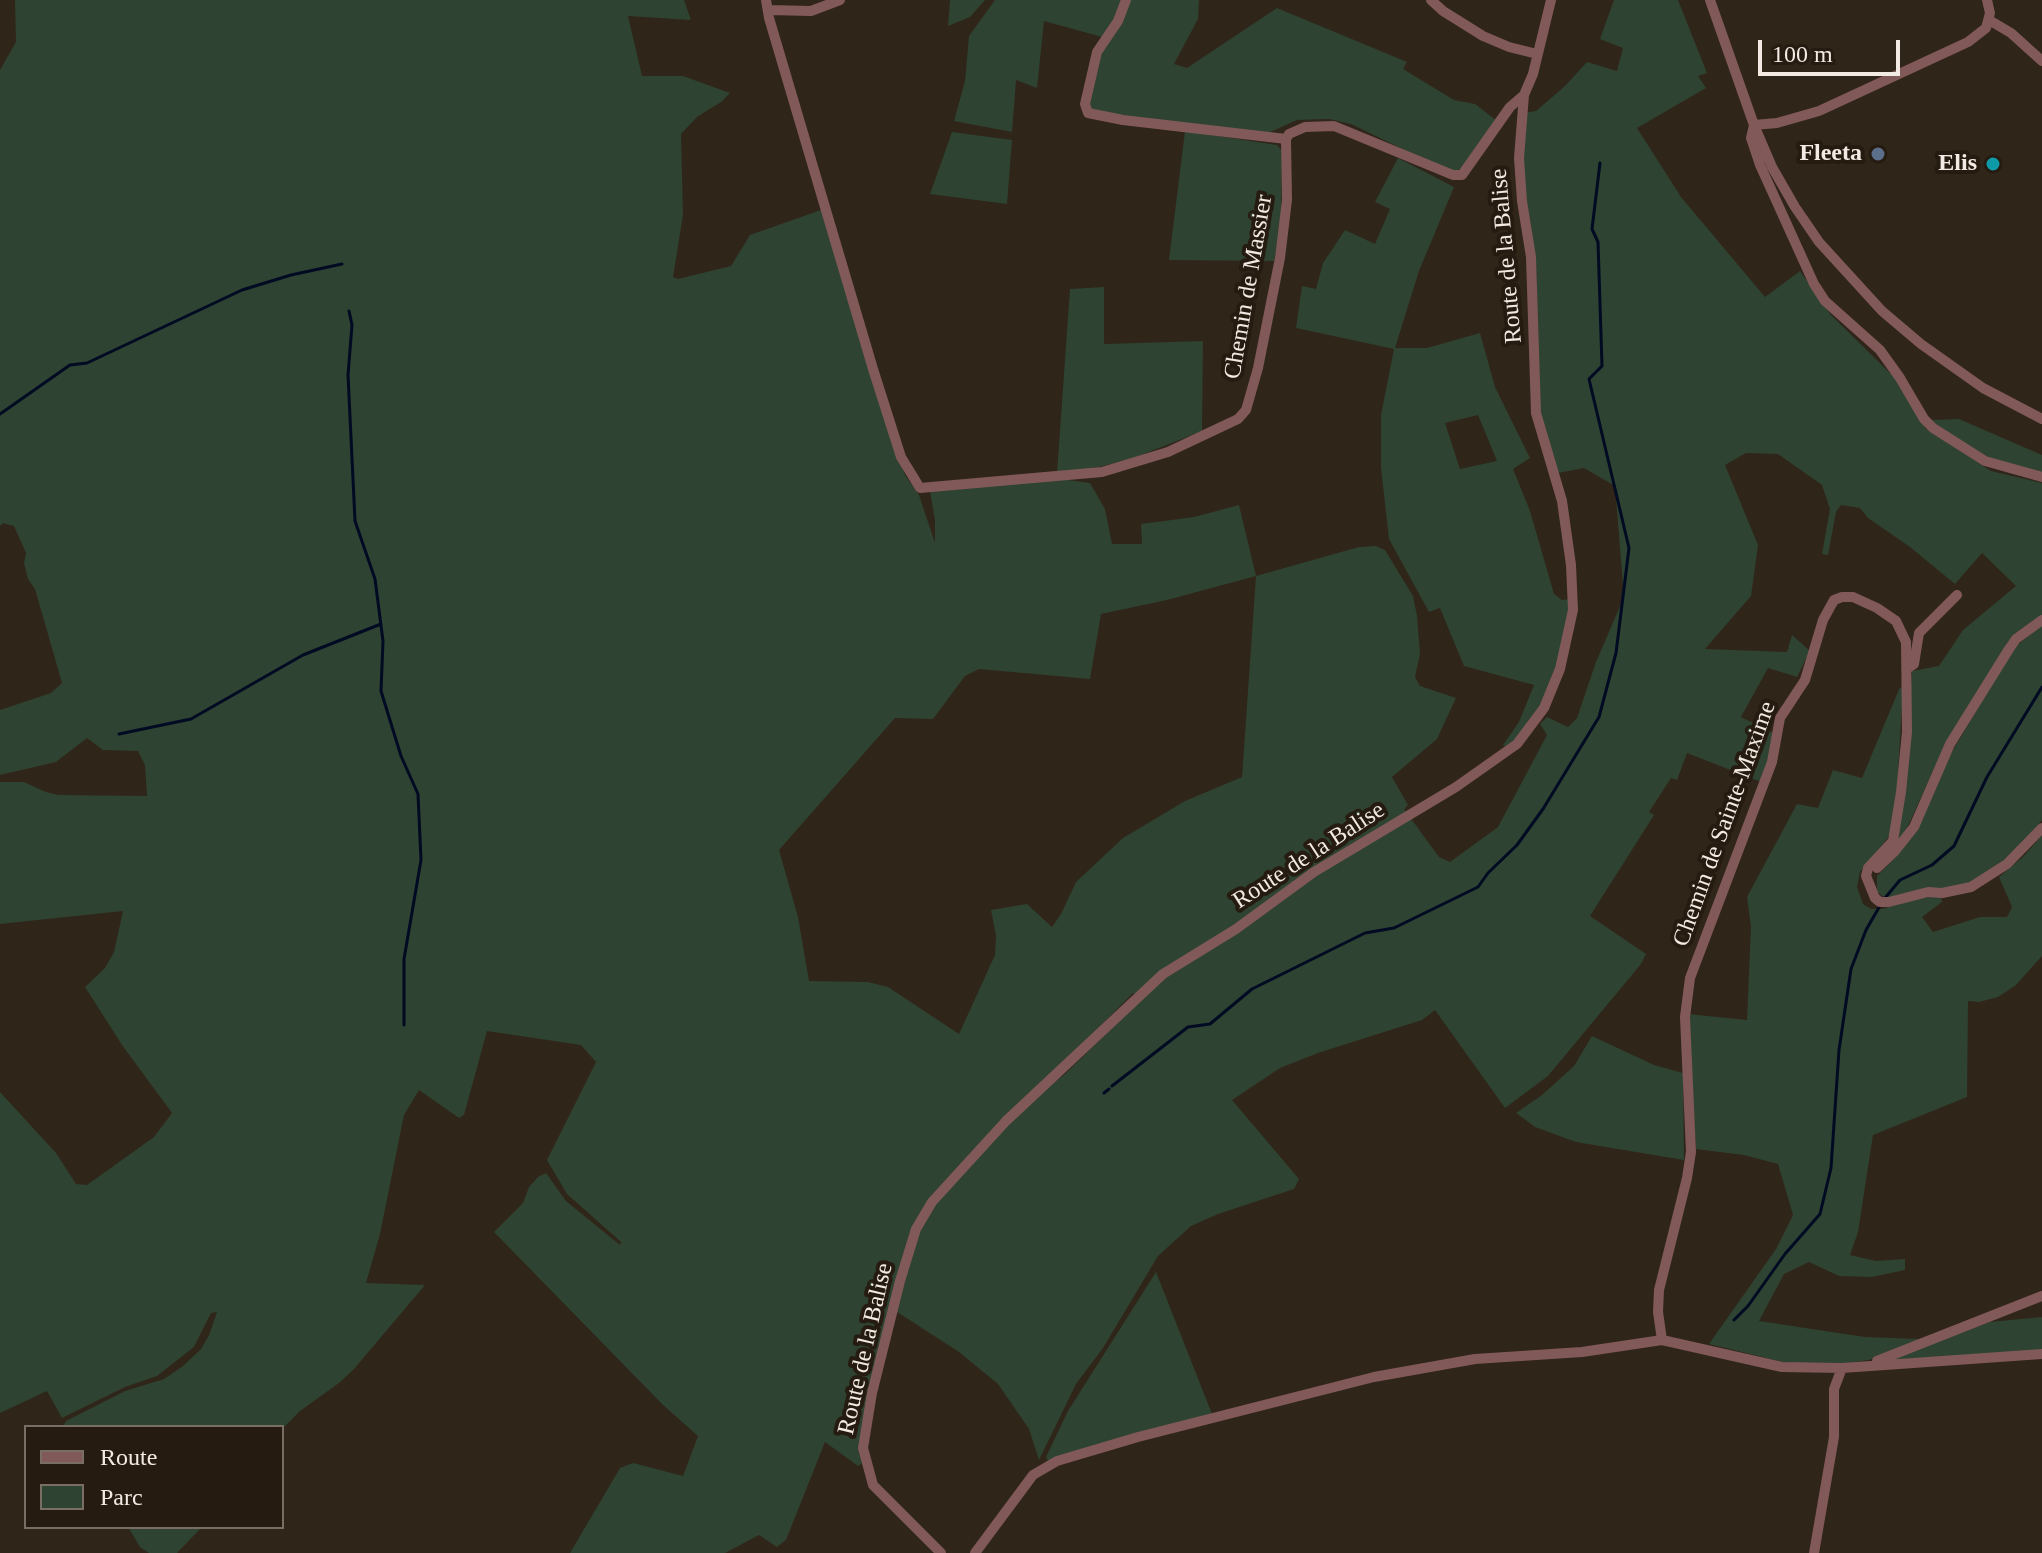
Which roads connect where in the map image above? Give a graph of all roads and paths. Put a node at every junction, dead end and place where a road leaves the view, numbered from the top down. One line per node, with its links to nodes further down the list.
1 (840, 0): 7 (street)
2 (1126, 0): 13 (street)
3 (1431, 0): 9 (street)
4 (1551, 0): 9 (street)
5 (1710, 0): 12 (street)
6 (1987, 0): 8 (street)
7 (767, 5): 13 (street, Chemin de Massier)
8 (1989, 20): 10 (street); 12 (street)
9 (1537, 54): 11 (street)
10 (2042, 61)
11 (1524, 95): 13 (street); 26 (street, Route de la Balise)
12 (1754, 125): 14 (street); 15 (street)
13 (1286, 139)
14 (2042, 419)
15 (2042, 477)
16 (1957, 595): 18 (street)
17 (2042, 620): 20 (street)
18 (1908, 668): 20 (street, Chemin de Sainte-Maxime); 22 (street, Chemin de Sainte-Maxime)
19 (2042, 828): 20 (street)
20 (1869, 880)
21 (2042, 1296): 24 (street)
22 (1662, 1340): 25 (street); 27 (street)
23 (2042, 1354): 24 (street)
24 (1864, 1366): 25 (street)
25 (1842, 1368): 28 (street)
26 (941, 1553)
27 (975, 1553)
28 (1814, 1553)

